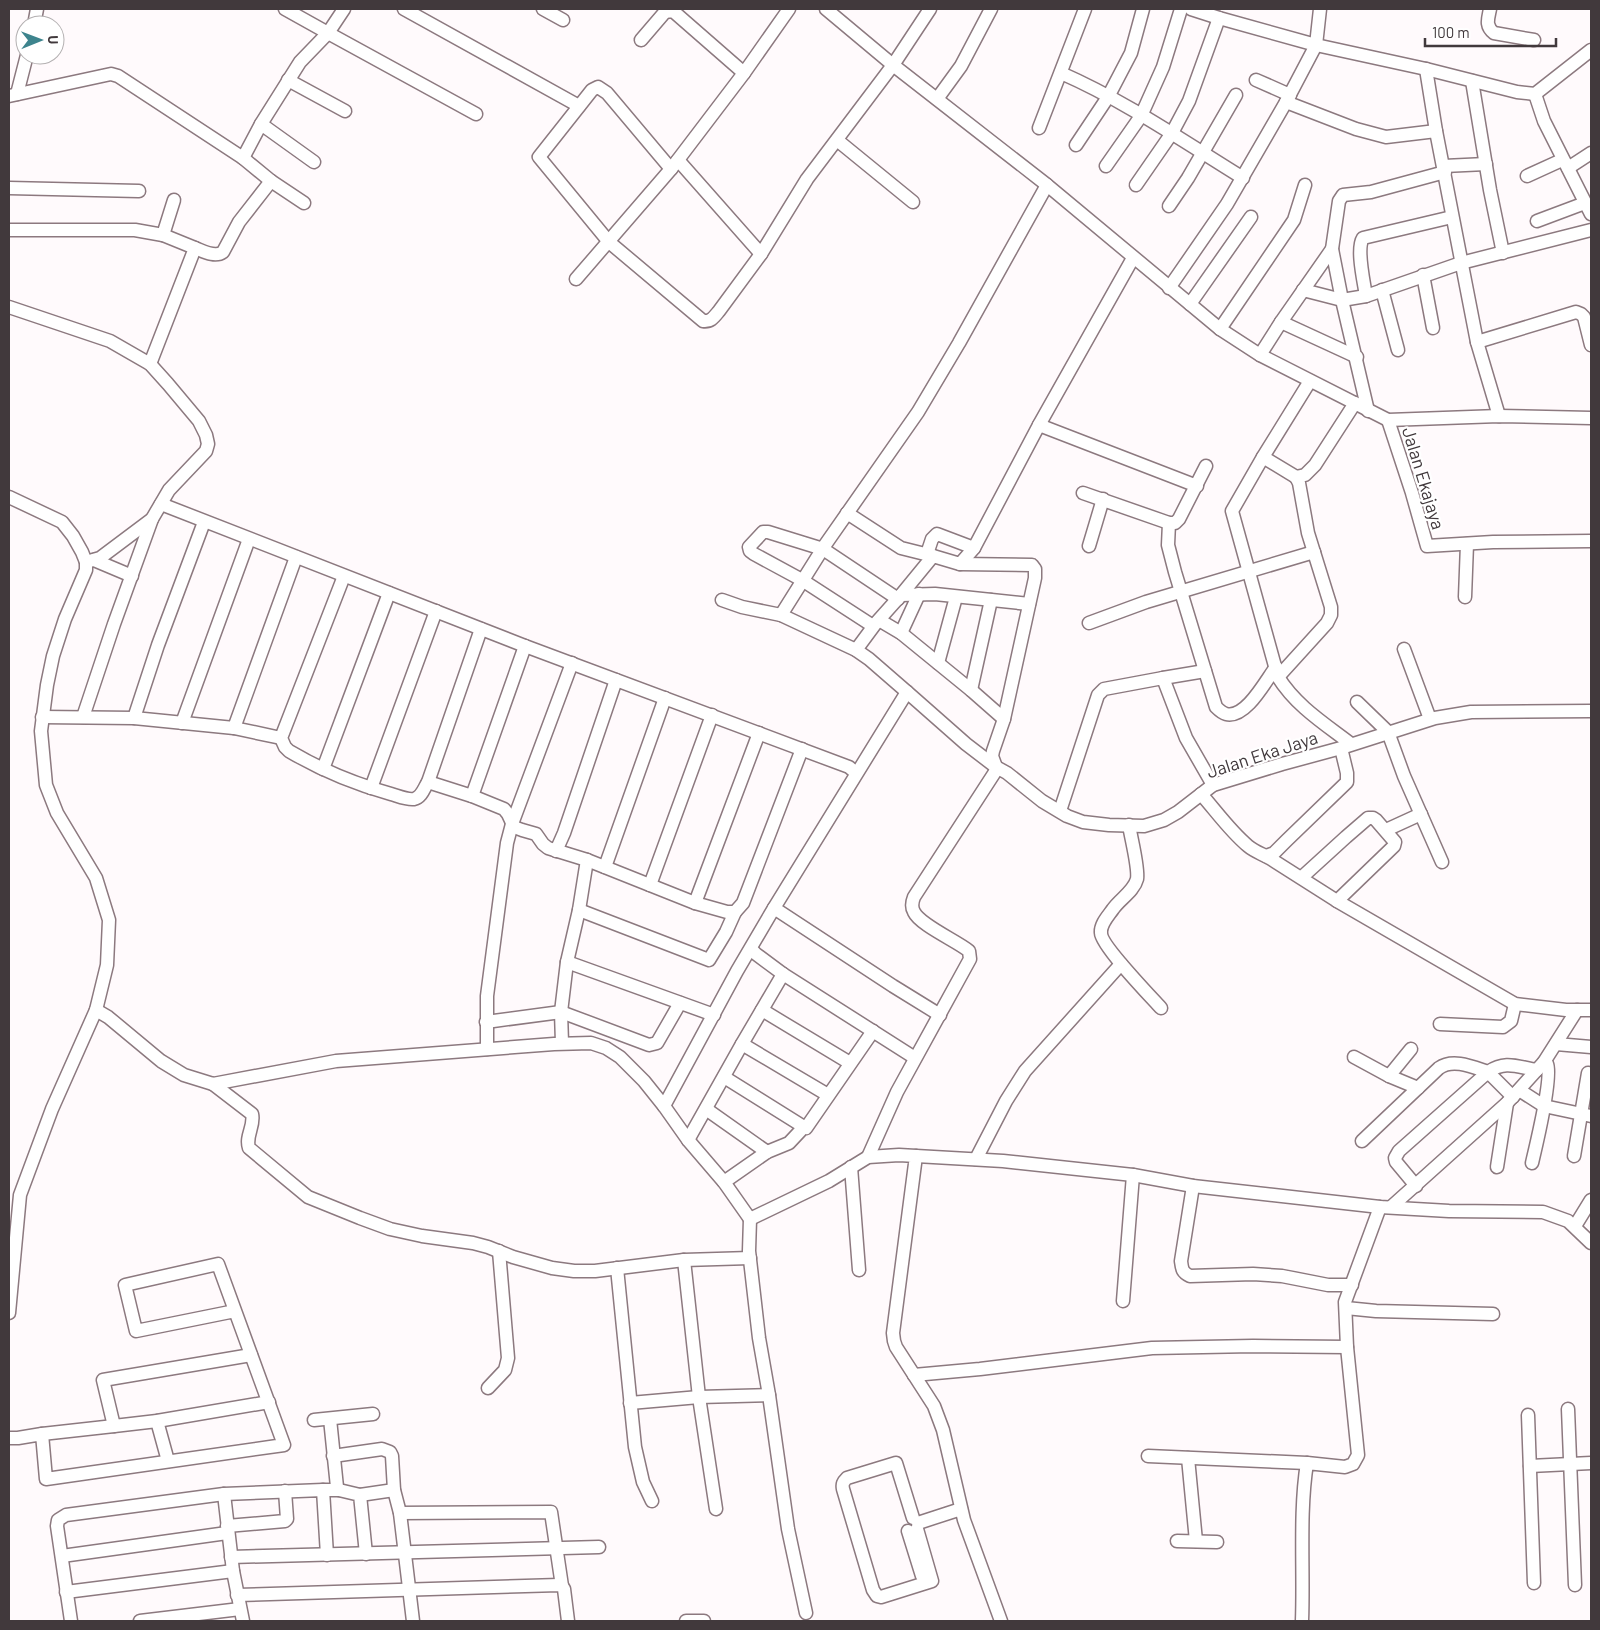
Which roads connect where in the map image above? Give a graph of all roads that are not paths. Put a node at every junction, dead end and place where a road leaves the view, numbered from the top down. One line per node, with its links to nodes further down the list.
1 (286, 9): 18 (street)
2 (344, 9): 18 (street)
3 (404, 9): 37 (street)
4 (543, 9): 17 (street)
5 (789, 9): 26 (street)
6 (826, 9): 23 (street)
7 (930, 9): 23 (street)
8 (991, 9): 36 (street)
9 (1085, 9): 27 (street)
10 (1143, 9): 34 (street)
11 (1181, 9): 40 (street)
12 (1191, 9): 15 (street)
13 (1320, 9): 21 (street)
14 (1490, 9): 20 (street)
15 (1206, 11): 16 (street)
16 (1219, 18): 21 (street); 44 (street)
17 (563, 20)
18 (328, 33): 28 (street); 39 (street)
19 (641, 40): 26 (street)
20 (1534, 40)
21 (1316, 45): 25 (street); 35 (street)
22 (1591, 50): 31 (street)
23 (893, 64): 36 (street); 45 (street)
24 (24, 65): 32 (street)
25 (1426, 69): 30 (street); 43 (street)
26 (744, 73): 53 (street)
27 (1060, 74): 34 (street); 42 (street)
28 (288, 80): 38 (street); 41 (street)
29 (1256, 80): 35 (street)
30 (1472, 81): 31 (street); 51 (street)
31 (1536, 94): 52 (street)
32 (13, 95): 49 (street)
33 (1236, 95): 47 (street)
34 (1108, 97): 40 (street); 46 (street)
35 (1288, 98): 43 (street); 57 (street)
36 (937, 99): 59 (street)
37 (579, 106): 53 (street); 75 (street)
38 (346, 111)
39 (476, 114)
40 (1140, 116): 44 (street); 54 (street)
41 (261, 124): 49 (street); 50 (street)
42 (1039, 128)
43 (1436, 131): 55 (street)
44 (1172, 133): 47 (street); 60 (street)
45 (836, 140): 65 (street); 79 (street)
46 (1076, 145)
47 (1203, 153): 57 (street); 67 (street)
48 (1591, 153): 52 (street)
49 (243, 158): 58 (street)
50 (314, 162)
51 (1486, 164): 55 (street); 78 (street)
52 (1565, 164): 56 (street); 68 (street)
53 (675, 165): 75 (street); 79 (street)
54 (1106, 166)
55 (1444, 169): 70 (street); 77 (street)
56 (1528, 176)
57 (1243, 178): 84 (street)
58 (271, 182): 66 (street); 76 (street)
59 (1047, 185): 80 (street); 115 (street)
60 (1136, 185)
61 (1305, 185): 93 (street)
62 (9, 188): 63 (street)
63 (139, 191)
64 (174, 200): 74 (street)
65 (913, 202)
66 (304, 203)
67 (1168, 206)
68 (1588, 208): 71 (street)
69 (1251, 217): 89 (street)
70 (1452, 217): 81 (street); 87 (street)
71 (1537, 221)
72 (9, 230): 74 (street)
73 (1591, 230): 78 (street)
74 (163, 235): 76 (street)
75 (609, 242): 79 (street); 83 (street)
76 (195, 248): 99 (street)
77 (1332, 249): 85 (street); 88 (street)
78 (1504, 253): 81 (street)
79 (761, 254)
80 (1133, 258): 84 (street); 106 (street)
81 (1461, 263): 82 (street); 94 (street)
82 (1423, 275): 86 (street); 92 (street)
83 (576, 279)
84 (1170, 288): 89 (street)
85 (1303, 290): 88 (street); 91 (street)
86 (1382, 290): 87 (street); 96 (street)
87 (1366, 296): 88 (street)
88 (1342, 300): 98 (street)
89 (1190, 304): 93 (street)
90 (9, 307): 99 (street)
91 (1281, 322): 97 (street); 98 (street)
92 (1433, 328)
93 (1220, 329): 97 (street)
94 (1477, 342): 95 (street); 103 (street)
95 (1591, 345)
96 (1398, 350)
97 (1260, 355): 100 (street)
98 (1356, 357): 102 (street)
99 (150, 364): 114 (street)
100 (1310, 381): 101 (street); 107 (street)
101 (1355, 403): 102 (street); 109 (street)
102 (1368, 411): 105 (street)
103 (1499, 416): 104 (street); 105 (street)
104 (1591, 418)
105 (1388, 420): 121 (street, Jalan Ekajaya)
106 (1038, 425): 110 (street); 123 (street)
107 (1263, 457): 109 (street); 130 (street)
108 (1206, 466): 110 (street)
109 (1296, 477): 125 (street)
110 (1197, 486): 118 (street)
111 (1083, 493): 113 (street)
112 (9, 497): 128 (street)
113 (1103, 499): 118 (street); 122 (street)
114 (161, 504): 116 (street); 117 (street)
115 (847, 513): 124 (street); 126 (street)
116 (152, 519): 128 (street); 131 (street)
117 (204, 522): 119 (street); 166 (street)
118 (1169, 524): 134 (street)
119 (250, 539): 127 (street); 169 (street)
120 (1591, 541): 121 (street)
121 (1467, 544): 139 (street)
122 (1089, 546)
123 (974, 548): 126 (street); 129 (street)
124 (823, 549): 133 (street); 133 (street); 137 (street)
125 (1314, 552): 130 (street); 155 (street)
126 (930, 555): 129 (street); 137 (street)
127 (296, 557): 132 (street); 170 (street)
128 (90, 561): 131 (street); 164 (street)
129 (960, 564): 142 (street)
130 (1250, 570): 134 (street); 155 (street)
131 (132, 576): 165 (street)
132 (344, 576): 135 (street); 173 (street)
133 (802, 580): 144 (street); 145 (street)
134 (1181, 592): 146 (street); 154 (street)
135 (389, 593): 143 (street); 177 (street)
136 (919, 594): 137 (street); 138 (street); 148 (street)
137 (899, 597): 145 (street)
138 (956, 597): 141 (street); 152 (street)
139 (1465, 597)
140 (722, 600): 144 (street, Jalan Eka Jaya)
141 (990, 600): 142 (street); 158 (street)
142 (1029, 604): 167 (street)
143 (436, 611): 147 (street); 181 (street)
144 (781, 615): 151 (street, Jalan Eka Jaya)
145 (876, 623): 148 (street); 151 (street)
146 (1089, 623)
147 (481, 629): 149 (street); 179 (street)
148 (901, 633): 152 (street)
149 (525, 646): 153 (street); 183 (street)
150 (1404, 649): 168 (street)
151 (856, 650): 159 (street, Jalan Eka Jaya)
152 (938, 663): 158 (street)
153 (572, 664): 157 (street); 186 (street)
154 (1205, 671): 155 (street); 156 (street)
155 (1277, 672): 174 (street)
156 (1163, 678): 180 (street); 184 (street)
157 (616, 680): 160 (street); 189 (street)
158 (971, 690): 167 (street)
159 (907, 692): 176 (street, Jalan Eka Jaya); 178 (street)
160 (665, 698): 163 (street); 193 (street)
161 (1357, 702): 172 (street)
162 (1591, 711): 168 (street, Jalan Eka Jaya)
163 (712, 715): 171 (street); 195 (street)
164 (42, 717): 165 (street); 208 (street)
165 (83, 717): 166 (street)
166 (134, 718): 169 (street)
167 (1004, 719): 176 (street)
168 (1430, 719): 172 (street, Jalan Eka Jaya)
169 (182, 723): 170 (street)
170 (234, 728): 173 (street)
171 (759, 732): 175 (street); 197 (street)
172 (1388, 732): 174 (street, Jalan Eka Jaya); 185 (street)
173 (281, 738): 177 (street)
174 (1346, 746): 180 (street, Jalan Eka Jaya); 190 (street)
175 (802, 749): 178 (street); 200 (street)
176 (996, 767): 184 (street, Jalan Eka Jaya); 214 (street)
177 (323, 769): 181 (street)
178 (856, 773): 198 (street)
179 (428, 782): 181 (street); 183 (street)
180 (1213, 785): 182 (street, Jalan Eka Jaya)
181 (371, 788)
182 (1201, 794): 187 (street, Jalan Eka Jaya); 190 (street)
183 (472, 796): 186 (street)
184 (1060, 811): 187 (street, Jalan Eka Jaya)
185 (1421, 814): 188 (street); 192 (street)
186 (512, 824): 189 (street); 215 (street)
187 (1129, 825): 203 (street)
188 (1386, 830): 194 (street); 196 (street)
189 (556, 851): 191 (street)
190 (1266, 856): 194 (street)
191 (588, 860): 193 (street); 199 (street)
192 (1442, 862)
193 (604, 867): 195 (street)
194 (1301, 878): 196 (street)
195 (650, 885): 197 (street)
196 (1337, 901): 206 (street)
197 (695, 903): 200 (street)
198 (774, 908): 201 (street); 214 (street)
199 (579, 910): 200 (street); 202 (street)
200 (735, 912)
201 (751, 949): 204 (street); 213 (street)
202 (567, 962): 205 (street); 212 (street)
203 (1121, 964): 207 (street); 247 (street)
204 (783, 974): 209 (street); 217 (street)
205 (680, 1003): 212 (street); 213 (street)
206 (1515, 1004): 210 (street); 216 (street)
207 (1161, 1008)
208 (96, 1010): 232 (street); 269 (street)
209 (762, 1010): 219 (street); 226 (street)
210 (1577, 1010): 211 (street); 220 (street)
211 (1591, 1010)
212 (561, 1012): 215 (street); 218 (street)
213 (714, 1015): 236 (street)
214 (940, 1015): 225 (street)
215 (486, 1022): 222 (street)
216 (1440, 1024)
217 (872, 1031): 225 (street); 226 (street)
218 (562, 1044): 222 (street); 236 (street)
219 (742, 1044): 231 (street); 234 (street)
220 (1556, 1044): 221 (street); 227 (street)
221 (1591, 1047)
222 (486, 1049): 232 (street)
223 (1411, 1049): 230 (street)
224 (1354, 1057): 230 (street)
225 (915, 1058): 246 (street)
226 (850, 1063): 234 (street)
227 (1540, 1066): 228 (street); 235 (street); 237 (street)
228 (1488, 1072): 233 (street); 235 (street); 254 (street)
229 (1588, 1073): 239 (street)
230 (1389, 1076): 233 (street)
231 (724, 1077): 238 (street); 240 (street)
232 (213, 1084): 260 (street)
233 (1418, 1088): 242 (street)
234 (828, 1095): 240 (street)
235 (1513, 1097): 237 (street); 250 (street); 254 (street)
236 (664, 1106): 241 (street)
237 (1544, 1106): 239 (street); 248 (street)
238 (706, 1108): 241 (street); 243 (street)
239 (1586, 1115): 245 (street)
240 (804, 1127): 243 (street)
241 (688, 1140): 252 (street)
242 (1362, 1141)
243 (767, 1152): 252 (street)
244 (916, 1156): 246 (street); 247 (street); 273 (street)
245 (1574, 1156)
246 (868, 1157): 249 (street)
247 (976, 1159): 251 (street)
248 (1532, 1163)
249 (851, 1167): 257 (street); 264 (street)
250 (1497, 1167)
251 (1133, 1175): 253 (street); 266 (street)
252 (724, 1182): 257 (street)
253 (1193, 1186): 256 (street); 265 (street)
254 (1416, 1186): 256 (street)
255 (1591, 1200): 258 (street)
256 (1386, 1207): 258 (street); 265 (street)
257 (750, 1219): 261 (street)
258 (1575, 1226): 259 (street)
259 (1591, 1243)
260 (499, 1251): 263 (street); 274 (street)
261 (750, 1258): 262 (street); 275 (street)
262 (684, 1260): 263 (street); 276 (street)
263 (618, 1268): 278 (street)
264 (859, 1270)
265 (1352, 1285): 267 (street)
266 (1123, 1301)
267 (1346, 1308): 270 (street); 271 (street)
268 (235, 1311): 268 (street); 272 (street)
269 (9, 1313)
270 (1493, 1314)
271 (1347, 1348): 273 (street); 292 (street)
272 (251, 1354): 277 (street); 285 (street)
273 (914, 1375): 304 (street)
274 (488, 1388)
275 (769, 1395): 276 (street); 325 (street)
276 (699, 1397): 278 (street); 303 (street)
277 (269, 1402): 284 (street); 291 (street)
278 (630, 1404): 302 (street)
279 (1568, 1409): 293 (street)
280 (373, 1414): 282 (street)
281 (1528, 1415): 295 (street)
282 (330, 1419): 283 (street); 288 (street)
283 (314, 1420)
284 (157, 1421): 285 (street); 291 (street)
285 (114, 1426): 286 (street)
286 (42, 1434): 287 (street); 291 (street)
287 (12, 1439)
288 (333, 1456): 297 (street); 298 (street)
289 (1148, 1456): 290 (street)
290 (1188, 1458): 292 (street); 309 (street)
291 (168, 1461)
292 (1307, 1463): 334 (street)
293 (1570, 1464): 294 (street); 295 (street); 320 (street)
294 (1591, 1464)
295 (1530, 1466): 319 (street)
296 (323, 1490): 297 (street); 299 (street); 315 (street)
297 (339, 1490): 301 (street)
298 (394, 1490): 301 (street); 305 (street)
299 (285, 1491): 300 (street); 307 (street)
300 (224, 1494): 307 (street); 316 (street)
301 (360, 1494): 314 (street)
302 (652, 1501)
303 (716, 1509)
304 (961, 1510): 306 (street); 333 (street)
305 (400, 1513): 312 (street); 313 (street)
306 (912, 1524): 306 (street)
307 (227, 1529): 316 (street); 317 (street)
308 (1177, 1541): 309 (street)
309 (1196, 1541): 310 (street)
310 (1217, 1542)
311 (599, 1547): 312 (street)
312 (557, 1548): 313 (street); 321 (street)
313 (405, 1552): 314 (street); 322 (street)
314 (366, 1554): 315 (street)
315 (327, 1555): 317 (street)
316 (62, 1556): 323 (street)
317 (231, 1558): 318 (street)
318 (233, 1572): 323 (street); 324 (street)
319 (1534, 1583)
320 (1575, 1584)
321 (562, 1586): 322 (street); 330 (street)
322 (410, 1589): 324 (street); 329 (street)
323 (66, 1592): 327 (street)
324 (238, 1595): 326 (street)
325 (806, 1613)
326 (242, 1615): 328 (street)
327 (71, 1621)
328 (140, 1621)
329 (413, 1621)
330 (568, 1621)
331 (686, 1621): 332 (street)
332 (704, 1621)
333 (1001, 1621)
334 (1302, 1621)

